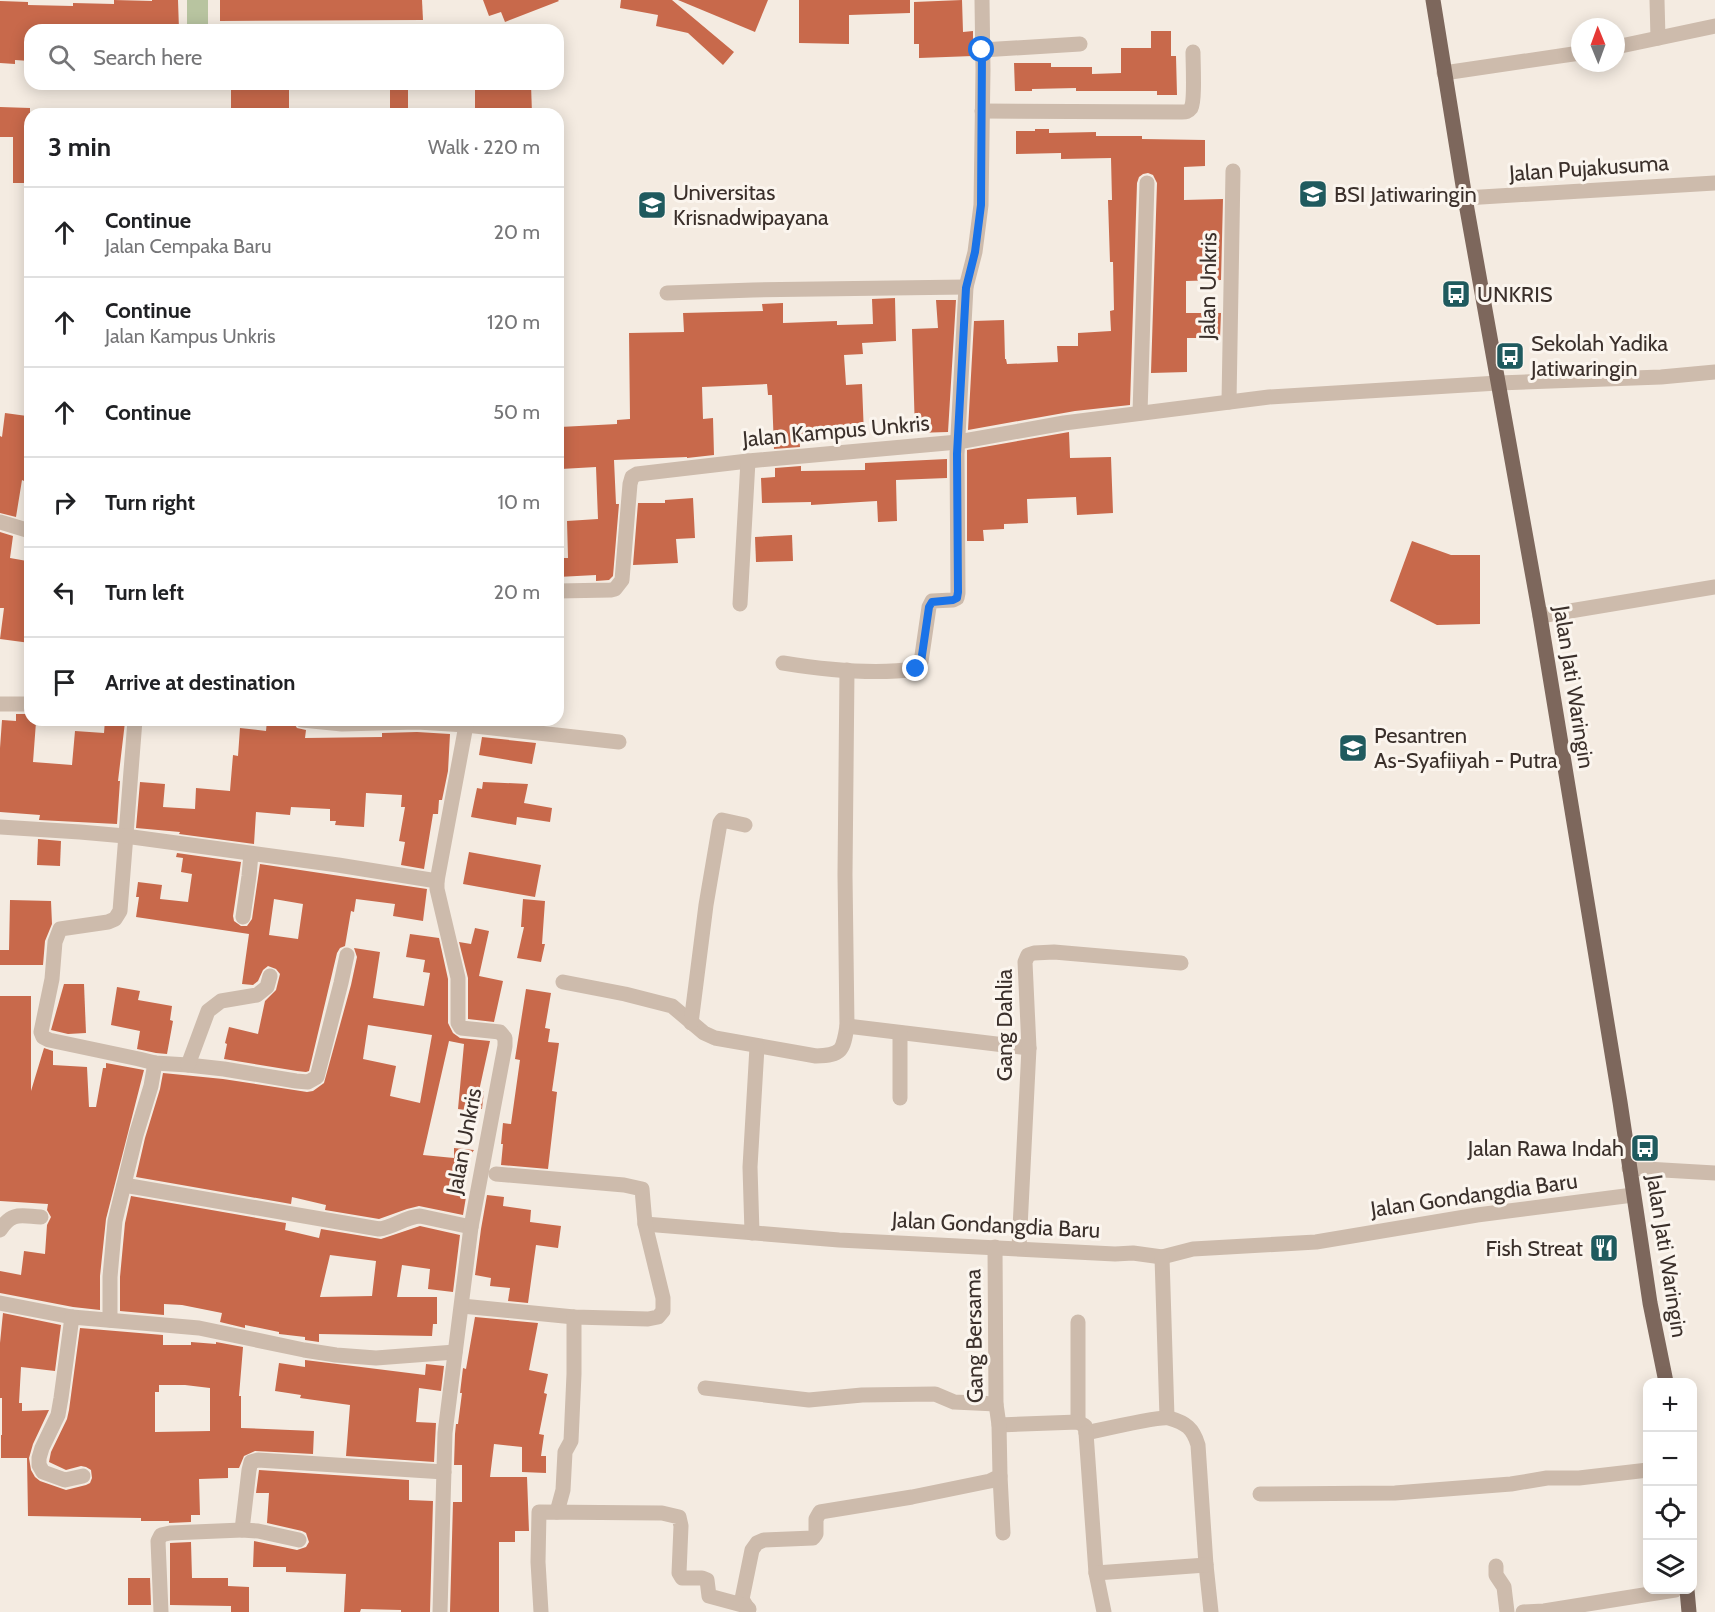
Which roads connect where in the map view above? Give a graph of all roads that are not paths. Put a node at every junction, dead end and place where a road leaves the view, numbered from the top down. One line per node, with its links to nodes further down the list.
1 (982, 0): 8 (street, Jalan Kampus Unkris)
2 (1433, 0): 11 (main road, Jalan Jati Waringin)
3 (1657, 0): 5 (street)
4 (1715, 26): 5 (street)
5 (1658, 38): 7 (street)
6 (1080, 44): 8 (street)
7 (1625, 45)
8 (982, 50): 12 (street, Jalan Kampus Unkris)
9 (1193, 52): 12 (street)
10 (1571, 54): 11 (street)
11 (1444, 73): 16 (main road, Jalan Jati Waringin)
12 (982, 111): 17 (street, Jalan Kampus Unkris)
13 (1233, 171): 21 (street, Jalan Unkris)
14 (1147, 183): 22 (street)
15 (1715, 183): 16 (street, Jalan Pujakusuma)
16 (1465, 198): 20 (main road, Jalan Jati Waringin)
17 (966, 288): 18 (street); 23 (street, Jalan Kampus Unkris)
18 (667, 293)
19 (1715, 372): 20 (street)
20 (1498, 383): 21 (street); 30 (main road, Jalan Jati Waringin)
21 (1228, 402): 22 (street)
22 (1140, 413): 23 (street)
23 (958, 442): 24 (street, Jalan Kampus Unkris); 32 (street)
24 (748, 461): 28 (street, Jalan Kampus Unkris); 29 (street)
25 (0, 522): 26 (street)
26 (24, 529)
27 (1715, 587): 30 (street)
28 (564, 591)
29 (740, 604)
30 (1540, 616): 57 (main road, Jalan Jati Waringin)
31 (783, 663): 32 (street)
32 (847, 670): 50 (street)
33 (0, 704): 34 (street)
34 (24, 705)
35 (134, 726): 41 (street)
36 (466, 726): 43 (street, Jalan Unkris)
37 (497, 726): 38 (street)
38 (619, 742)
39 (745, 825): 49 (street)
40 (0, 827): 41 (street)
41 (125, 836): 42 (street); 54 (street)
42 (251, 854): 43 (street); 44 (street)
43 (437, 881): 64 (street, Jalan Unkris)
44 (243, 917)
45 (347, 955): 55 (street)
46 (1181, 963): 53 (street, Gang Dahlia)
47 (270, 976): 55 (street)
48 (563, 982): 49 (street)
49 (691, 1023): 52 (street)
50 (847, 1026): 51 (street); 52 (street)
51 (900, 1033): 53 (street); 56 (street)
52 (758, 1047): 66 (street)
53 (1029, 1048): 68 (street, Gang Dahlia)
54 (155, 1063): 55 (street); 60 (street)
55 (188, 1065)
56 (900, 1098)
57 (1629, 1168): 58 (street); 61 (main road, Jalan Jati Waringin)
58 (1715, 1173)
59 (496, 1174): 63 (street)
60 (124, 1185): 64 (street); 74 (street)
61 (1633, 1195): 69 (street, Jalan Gondangdia Baru); 77 (main road, Jalan Jati Waringin)
62 (41, 1216): 65 (street)
63 (645, 1224): 66 (street, Jalan Gondangdia Baru); 73 (street)
64 (471, 1227): 71 (street, Jalan Unkris)
65 (0, 1230)
66 (752, 1233): 67 (street, Jalan Gondangdia Baru)
67 (995, 1247): 68 (street, Jalan Gondangdia Baru); 79 (street, Gang Bersama)
68 (1019, 1248): 69 (street, Jalan Gondangdia Baru)
69 (1162, 1257): 80 (street)
70 (0, 1303): 72 (street)
71 (462, 1306): 73 (street); 76 (street, Jalan Unkris)
72 (72, 1317): 74 (street); 85 (street)
73 (574, 1317): 88 (street)
74 (110, 1320): 76 (street)
75 (1078, 1322): 82 (street)
76 (455, 1352): 84 (street, Jalan Unkris)
77 (1665, 1378)
78 (705, 1388): 79 (street)
79 (996, 1404): 81 (street, Gang Bersama)
80 (1167, 1417): 82 (street); 92 (street)
81 (999, 1425): 82 (street); 86 (street, Gang Bersama)
82 (1082, 1428): 94 (street)
83 (1643, 1470): 87 (street)
84 (444, 1472): 89 (street); 99 (street, Jalan Unkris)
85 (83, 1476)
86 (1000, 1476): 90 (street, Gang Bersama); 97 (street)
87 (1260, 1494)
88 (557, 1512): 97 (street); 100 (street)
89 (242, 1530): 91 (street); 98 (street)
90 (1003, 1533)
91 (299, 1540)
92 (1206, 1565): 94 (street); 102 (street)
93 (1496, 1566): 103 (street)
94 (1095, 1573): 101 (street)
95 (1650, 1594): 104 (street)
96 (1687, 1594): 105 (main road)
97 (750, 1609)
98 (161, 1612)
99 (440, 1612)
100 (541, 1612)
101 (1104, 1612)
102 (1211, 1612)
103 (1507, 1612)
104 (1523, 1612)
105 (1689, 1612)

